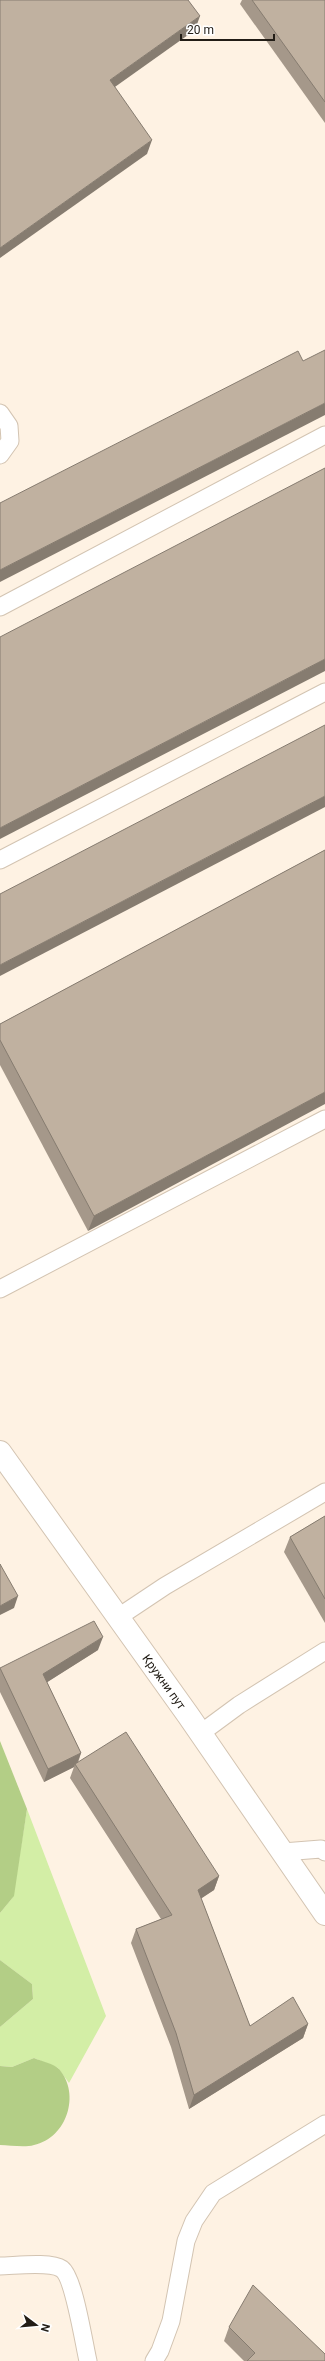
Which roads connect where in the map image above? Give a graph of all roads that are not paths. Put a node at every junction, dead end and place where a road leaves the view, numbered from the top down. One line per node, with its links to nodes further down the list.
1 (0, 413): 3 (lane)
2 (325, 435): 4 (lane)
3 (0, 455)
4 (0, 607)
5 (325, 692): 6 (lane)
6 (0, 860)
7 (325, 1119): 8 (lane)
8 (0, 1289)
9 (0, 1452): 11 (main road, Кружни пут)
10 (325, 1492): 11 (lane)
11 (117, 1618): 13 (main road, Кружни пут)
12 (325, 1651): 13 (lane)
13 (201, 1733): 14 (main road, Кружни пут)
14 (283, 1852): 15 (lane); 16 (main road, Кружни пут)
15 (325, 1852)
16 (325, 1914)
17 (325, 2124): 20 (lane)
18 (0, 2266): 19 (lane)
19 (88, 2361)
20 (154, 2361)

